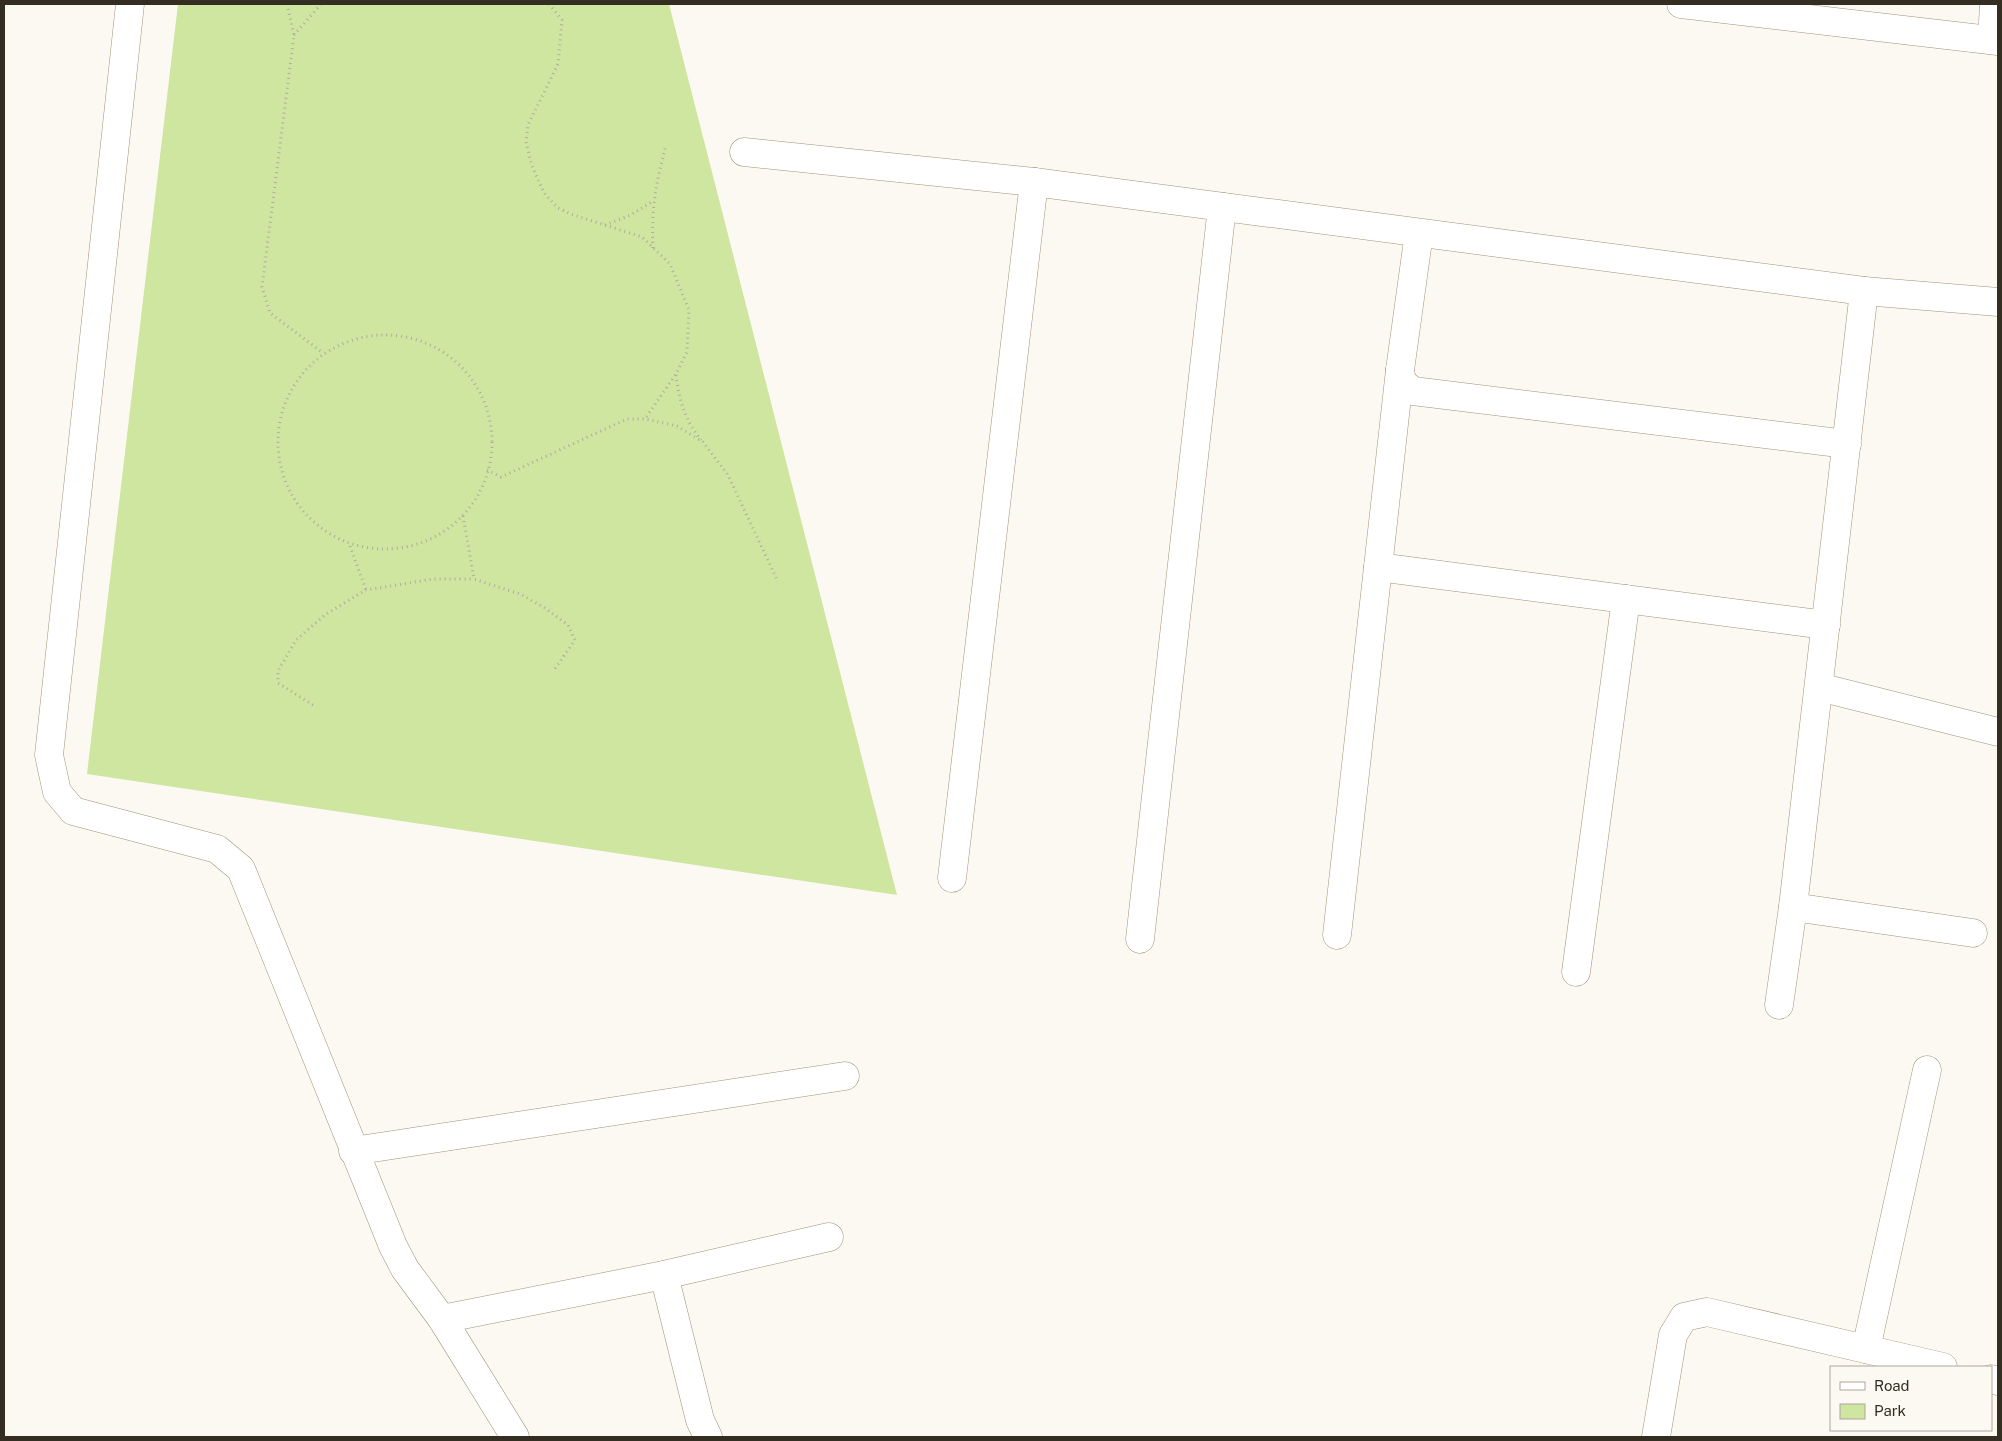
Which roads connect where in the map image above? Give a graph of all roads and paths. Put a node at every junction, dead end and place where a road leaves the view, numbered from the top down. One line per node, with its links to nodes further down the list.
1 (130, 4): 47 (street)
2 (287, 4): 7 (path)
3 (321, 4): 7 (path)
4 (549, 4): 14 (path)
5 (1681, 4): 8 (street)
6 (1994, 4): 8 (street)
7 (294, 35): 19 (path)
8 (1995, 41)
9 (666, 145): 12 (path)
10 (744, 152): 11 (street)
11 (1034, 182): 13 (street); 38 (street)
12 (653, 201): 14 (path); 16 (path)
13 (1222, 207): 15 (street); 42 (street)
14 (604, 225): 16 (path)
15 (1419, 233): 17 (street); 20 (street)
16 (653, 248): 21 (path)
17 (1864, 291): 18 (street); 24 (street)
18 (1998, 302)
19 (323, 353): 25 (path); 27 (path)
20 (1400, 370): 24 (street); 28 (street)
21 (676, 374): 22 (path); 23 (path)
22 (646, 419): 23 (path); 25 (path)
23 (703, 442): 30 (path)
24 (1847, 444): 33 (street)
25 (488, 470): 26 (path)
26 (462, 516): 27 (path); 29 (path)
27 (350, 546): 31 (path)
28 (1378, 567): 32 (street); 41 (street)
29 (474, 579): 31 (path); 34 (path)
30 (778, 582)
31 (366, 590): 36 (path)
32 (1626, 599): 33 (street); 43 (street)
33 (1826, 625): 35 (street)
34 (554, 670)
35 (1819, 687): 37 (street); 39 (street)
36 (313, 705)
37 (1998, 732)
38 (952, 878)
39 (1793, 907): 40 (street); 44 (street)
40 (1973, 933)
41 (1337, 935)
42 (1140, 939)
43 (1576, 972)
44 (1779, 1005)
45 (1927, 1070): 51 (street)
46 (845, 1076): 47 (street)
47 (353, 1151): 50 (street)
48 (829, 1237): 49 (street)
49 (664, 1275): 50 (street); 54 (street)
50 (442, 1319): 53 (street)
51 (1866, 1348): 52 (street); 55 (street)
52 (1939, 1366)
53 (515, 1437)
54 (708, 1437)
55 (1656, 1437)

